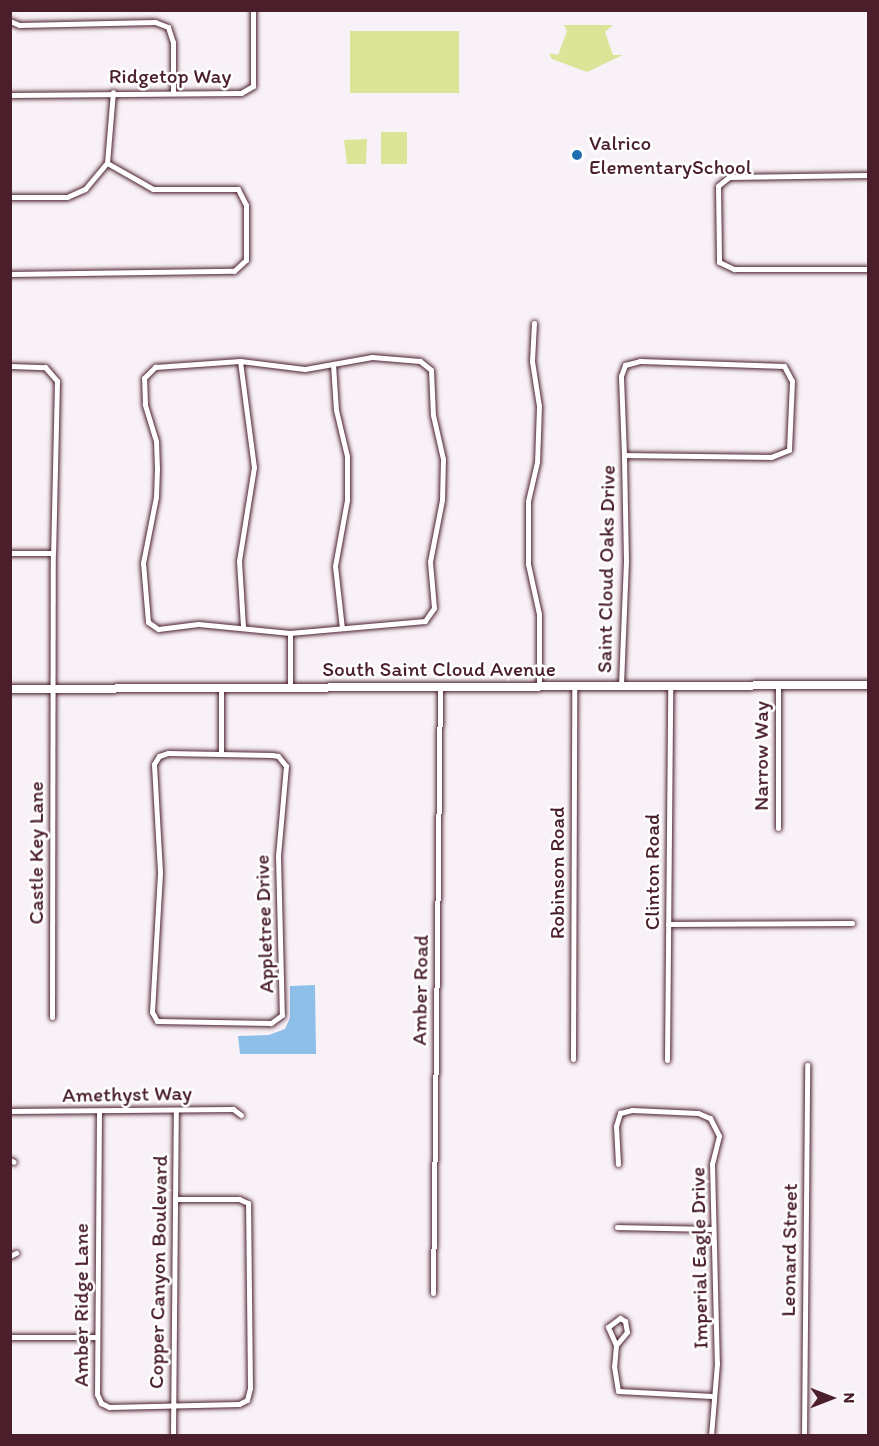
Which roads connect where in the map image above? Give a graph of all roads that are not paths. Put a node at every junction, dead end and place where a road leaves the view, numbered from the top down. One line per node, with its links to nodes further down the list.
1 (253, 10): 4 (street, Ridgetop Way)
2 (10, 21): 4 (street)
3 (113, 92): 4 (street, Ridgetop Way); 5 (street, Ridgetop Way); 6 (street)
4 (173, 92)
5 (10, 95)
6 (107, 163): 8 (street); 10 (street)
7 (868, 175): 9 (street)
8 (10, 197)
9 (868, 269)
10 (10, 274)
11 (534, 323): 25 (street)
12 (240, 361): 13 (street); 18 (street); 18 (street)
13 (333, 364): 19 (street); 19 (street)
14 (10, 366): 17 (street, Castle Key Lane)
15 (624, 455): 15 (street, Saint Cloud Oaks Drive); 21 (street, Saint Cloud Oaks Drive)
16 (10, 553): 17 (street)
17 (53, 553): 31 (street, Castle Key Lane)
18 (243, 626): 20 (street)
19 (342, 628): 20 (street)
20 (290, 633): 29 (street)
21 (621, 684): 22 (street, South Saint Cloud Avenue); 26 (street, South Saint Cloud Avenue)
22 (670, 684): 23 (street, South Saint Cloud Avenue); 35 (street, Clinton Road)
23 (778, 684): 24 (street, South Saint Cloud Avenue); 33 (street, Narrow Way)
24 (868, 685)
25 (539, 686): 26 (street, South Saint Cloud Avenue); 27 (street, South Saint Cloud Avenue)
26 (574, 686): 37 (street, Robinson Road)
27 (440, 687): 29 (street, South Saint Cloud Avenue); 48 (street, Amber Road)
28 (221, 688): 29 (street, South Saint Cloud Avenue); 31 (street, South Saint Cloud Avenue); 32 (street)
29 (290, 688)
30 (10, 690): 31 (street, South Saint Cloud Avenue)
31 (51, 690): 36 (street, Castle Key Lane)
32 (221, 753): 32 (street, Appletree Drive)
33 (778, 828)
34 (852, 923): 35 (street)
35 (668, 924): 38 (street, Clinton Road)
36 (52, 1017)
37 (573, 1059)
38 (667, 1060)
39 (807, 1065): 56 (street, Leonard Street)
40 (176, 1110): 42 (street, Amethyst Way); 43 (street, Amethyst Way); 45 (street, Copper Canyon Boulevard)
41 (10, 1111): 42 (street, Amethyst Way)
42 (99, 1111): 50 (street, Amber Ridge Lane)
43 (241, 1115)
44 (618, 1164): 47 (street, Imperial Eagle Drive)
45 (176, 1199): 53 (street, Copper Canyon Boulevard); 53 (street, Amber Ridge Lane)
46 (617, 1227): 47 (street)
47 (711, 1229): 52 (street, Imperial Eagle Drive)
48 (433, 1293)
49 (10, 1337): 50 (street)
50 (95, 1337): 53 (street, Amber Ridge Lane)
51 (616, 1345): 51 (street); 52 (street)
52 (711, 1396): 55 (street, Imperial Eagle Drive)
53 (172, 1407): 54 (street, Copper Canyon Boulevard)
54 (173, 1436)
55 (711, 1436)
56 (804, 1436)

